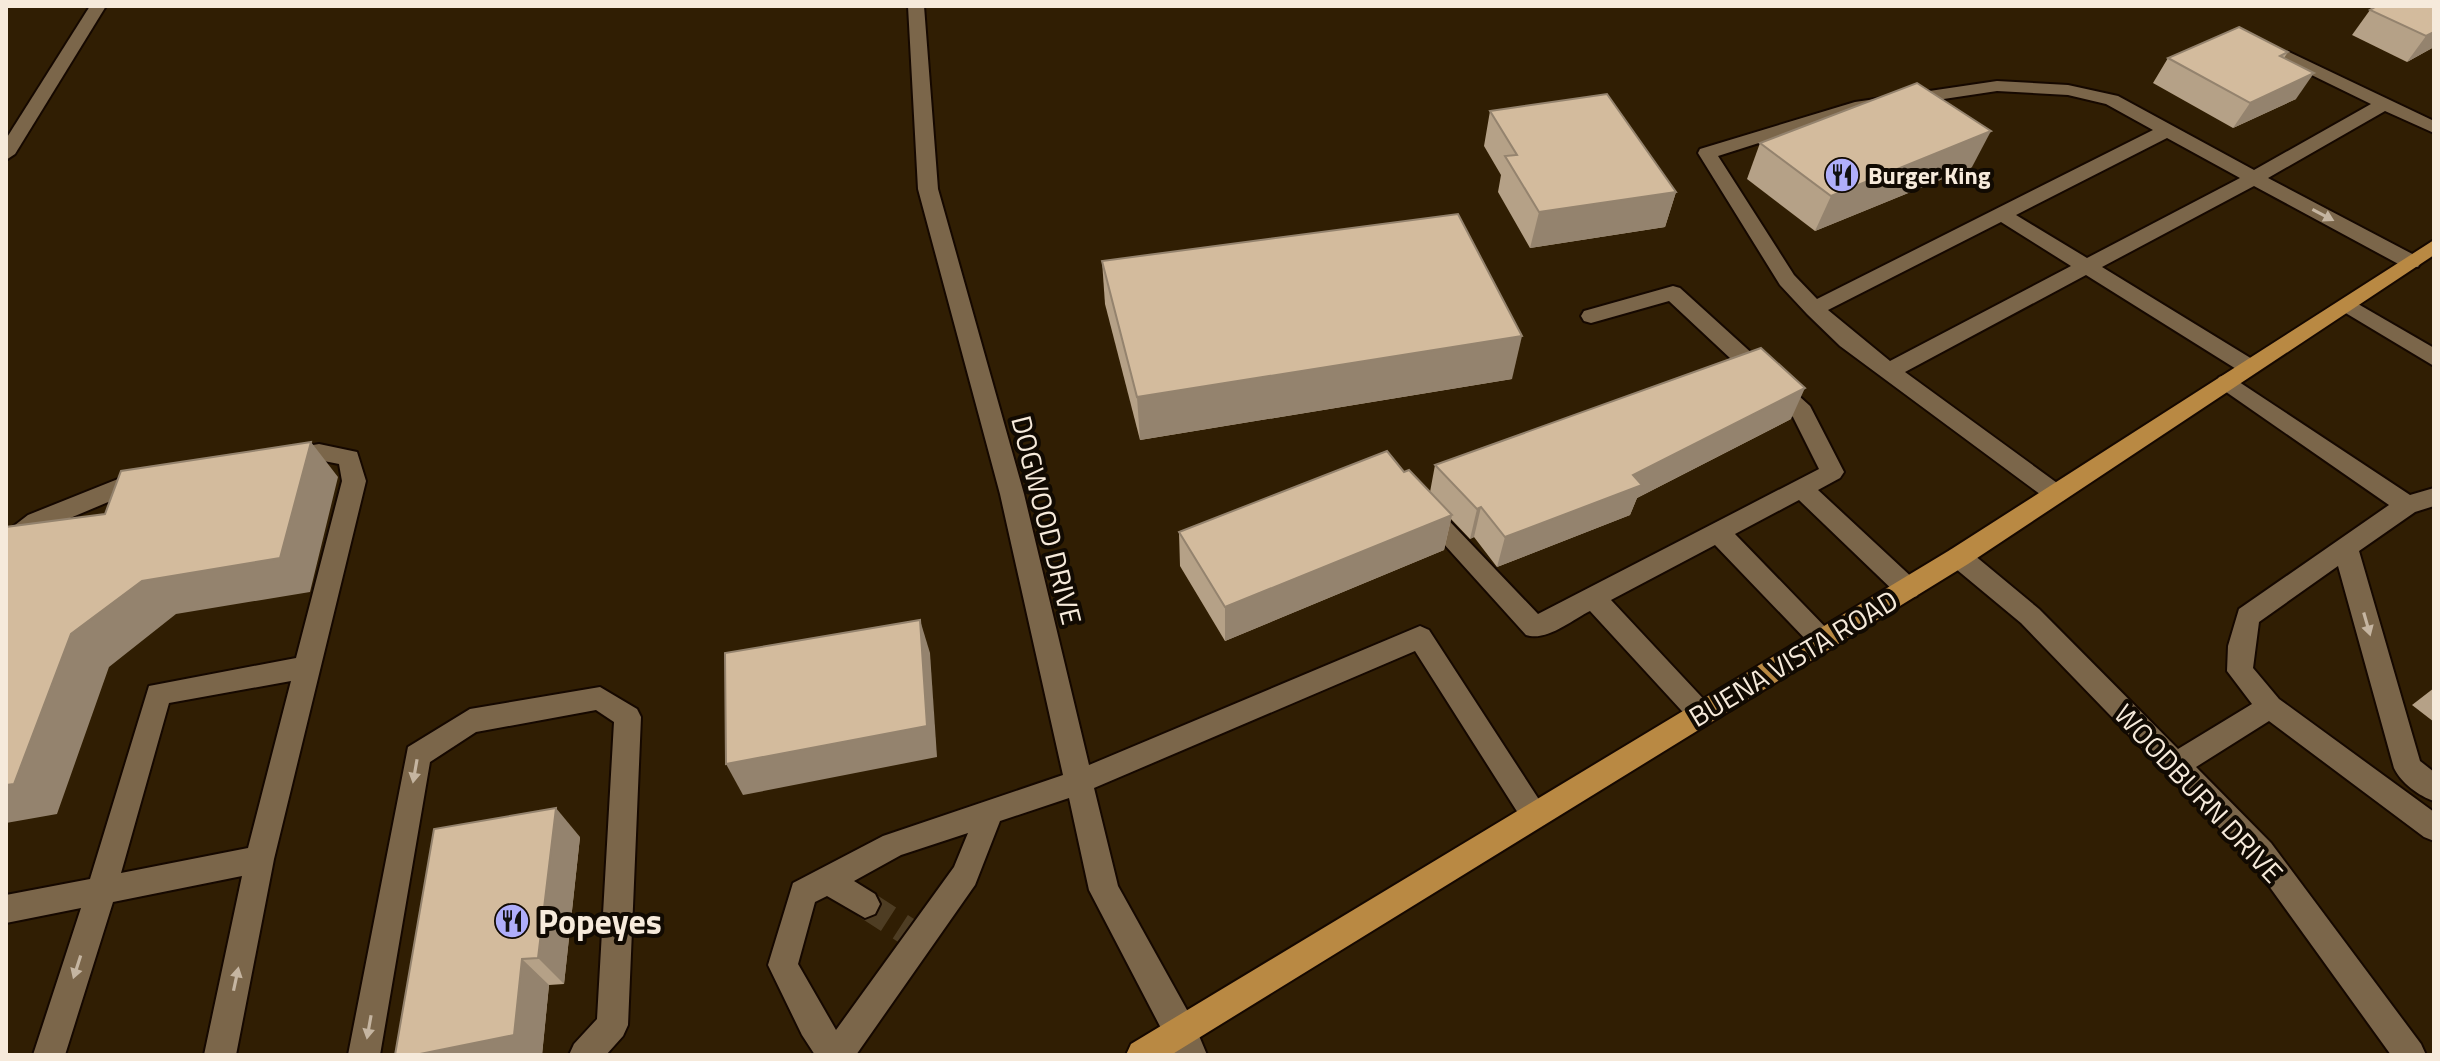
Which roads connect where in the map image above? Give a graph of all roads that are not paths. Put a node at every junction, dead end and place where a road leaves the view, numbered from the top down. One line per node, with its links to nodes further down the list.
1 (98, 6): 7 (street)
2 (916, 6): 38 (street, DOGWOOD DRIVE)
3 (2289, 57): 4 (street)
4 (2385, 104): 5 (street); 8 (street)
5 (2434, 128)
6 (2168, 130): 8 (street); 9 (street); 14 (street)
7 (6, 154)
8 (2254, 178): 11 (street, one-way to 11); 12 (street)
9 (2001, 214): 12 (street); 14 (street)
10 (2434, 246): 11 (main road, BUENA VISTA ROAD)
11 (2411, 262): 13 (main road, BUENA VISTA ROAD)
12 (2086, 267): 17 (street); 18 (street)
13 (2346, 304): 16 (street); 17 (main road, BUENA VISTA ROAD)
14 (1814, 309): 18 (street)
15 (1591, 316): 22 (street)
16 (2434, 358)
17 (2249, 367): 19 (main road, BUENA VISTA ROAD)
18 (1889, 371): 23 (street)
19 (2227, 382): 23 (main road, BUENA VISTA ROAD); 26 (street)
20 (261, 460): 34 (street)
21 (159, 475): 28 (street)
22 (1801, 488): 27 (street); 31 (street)
23 (2056, 494): 30 (main road, BUENA VISTA ROAD)
24 (2434, 497): 26 (street)
25 (1418, 503): 32 (street)
26 (2407, 505): 29 (street)
27 (1718, 532): 32 (street); 33 (street)
28 (6, 545)
29 (2346, 549): 35 (street); 39 (street, one-way to 39)
30 (1959, 557): 31 (main road, BUENA VISTA ROAD); 37 (street, WOODBURN DRIVE)
31 (1908, 589): 33 (main road, BUENA VISTA ROAD)
32 (1593, 598): 36 (street)
33 (1822, 640): 36 (main road, BUENA VISTA ROAD)
34 (307, 667): 43 (street); 45 (street)
35 (2270, 707): 37 (street); 42 (street)
36 (1701, 714): 41 (main road, BUENA VISTA ROAD)
37 (2176, 764): 55 (street, WOODBURN DRIVE)
38 (1079, 782): 40 (street); 41 (street); 48 (street, DOGWOOD DRIVE)
39 (2434, 789)
40 (990, 812): 44 (street); 53 (street)
41 (1535, 815): 48 (main road, BUENA VISTA ROAD)
42 (2434, 828)
43 (260, 859): 45 (street); 50 (street, one-way to 43)
44 (828, 880): 46 (street); 53 (street)
45 (101, 892): 47 (street); 49 (street, one-way to 49)
46 (865, 904)
47 (6, 909)
48 (1186, 1043): 54 (main road, BUENA VISTA ROAD)
49 (49, 1055)
50 (220, 1055)
51 (364, 1055): 52 (street, one-way to 51)
52 (585, 1055)
53 (836, 1055)
54 (1142, 1055)
55 (2410, 1055)

